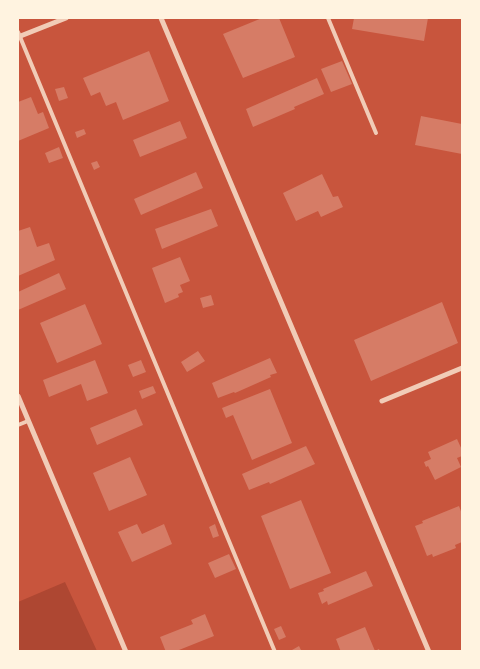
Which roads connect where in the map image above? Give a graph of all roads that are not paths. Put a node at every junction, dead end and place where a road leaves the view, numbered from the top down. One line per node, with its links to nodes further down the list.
1 (66, 18): 4 (street)
2 (161, 18): 13 (street)
3 (328, 18): 5 (lane)
4 (18, 35): 12 (lane)
5 (376, 133)
6 (462, 368): 8 (street)
7 (18, 396): 9 (street)
8 (382, 401)
9 (28, 421): 10 (lane); 11 (street)
10 (18, 425)
11 (126, 652)
12 (275, 652)
13 (430, 652)

